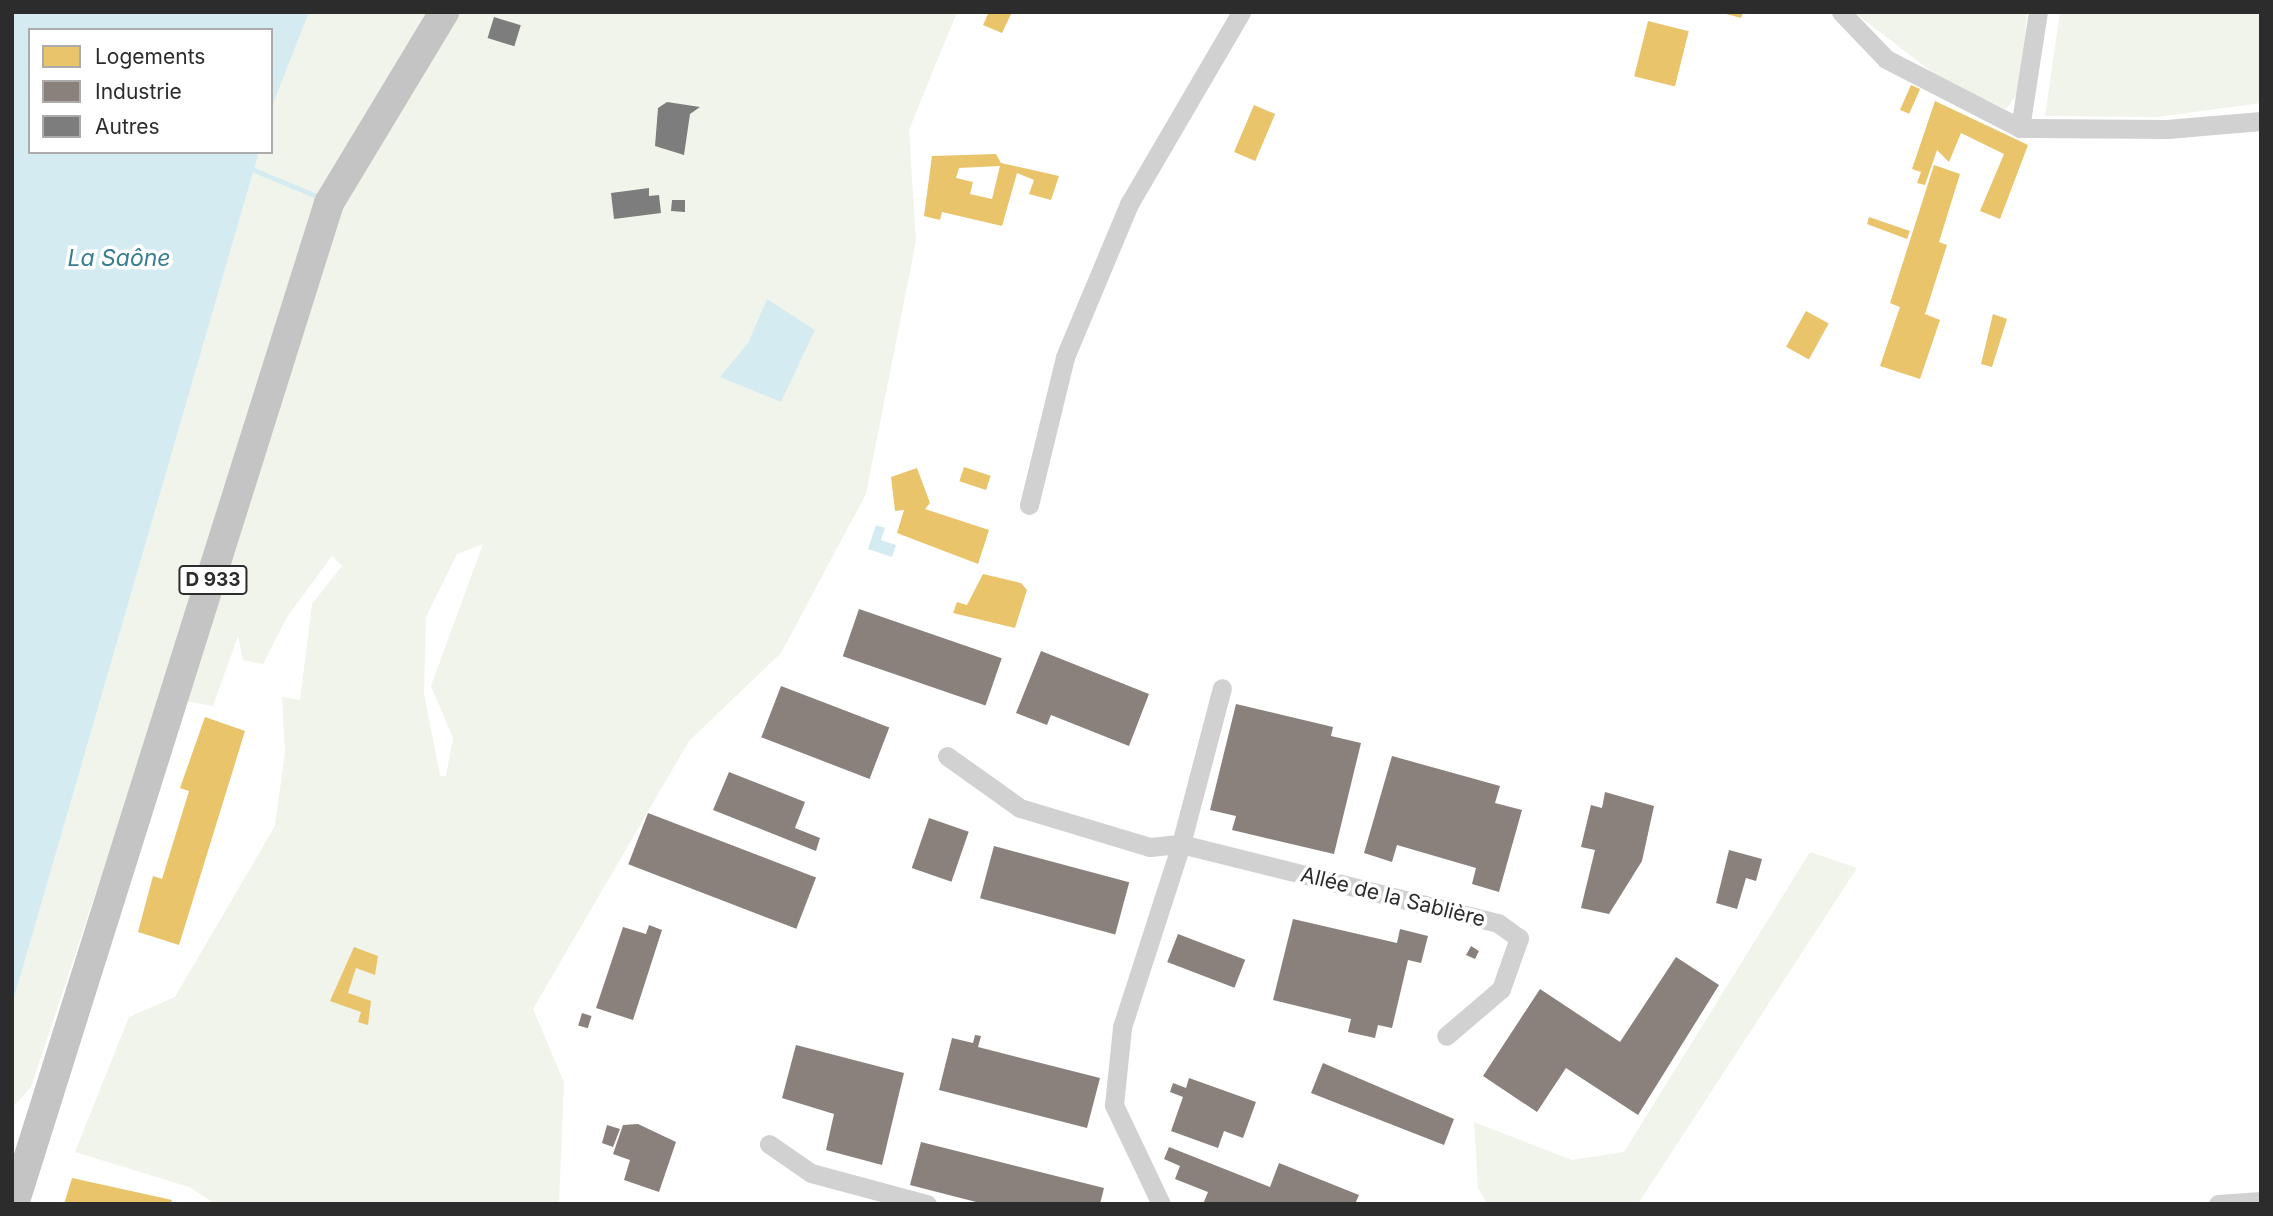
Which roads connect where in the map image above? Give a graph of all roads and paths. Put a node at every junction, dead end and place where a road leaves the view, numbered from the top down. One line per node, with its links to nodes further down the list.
1 (444, 12): 14 (main road, D 933)
2 (1241, 12): 7 (street)
3 (1841, 12): 6 (street)
4 (2038, 12): 6 (street)
5 (2261, 121): 6 (street)
6 (2020, 128)
7 (1029, 505)
8 (1222, 688): 10 (street)
9 (947, 756): 10 (street)
10 (1181, 844): 11 (street, Allée de la Sablière); 16 (street)
11 (1446, 1035)
12 (769, 1144): 15 (street)
13 (2261, 1202): 17 (street)
14 (14, 1204)
15 (927, 1204)
16 (1161, 1204)
17 (2218, 1204)

